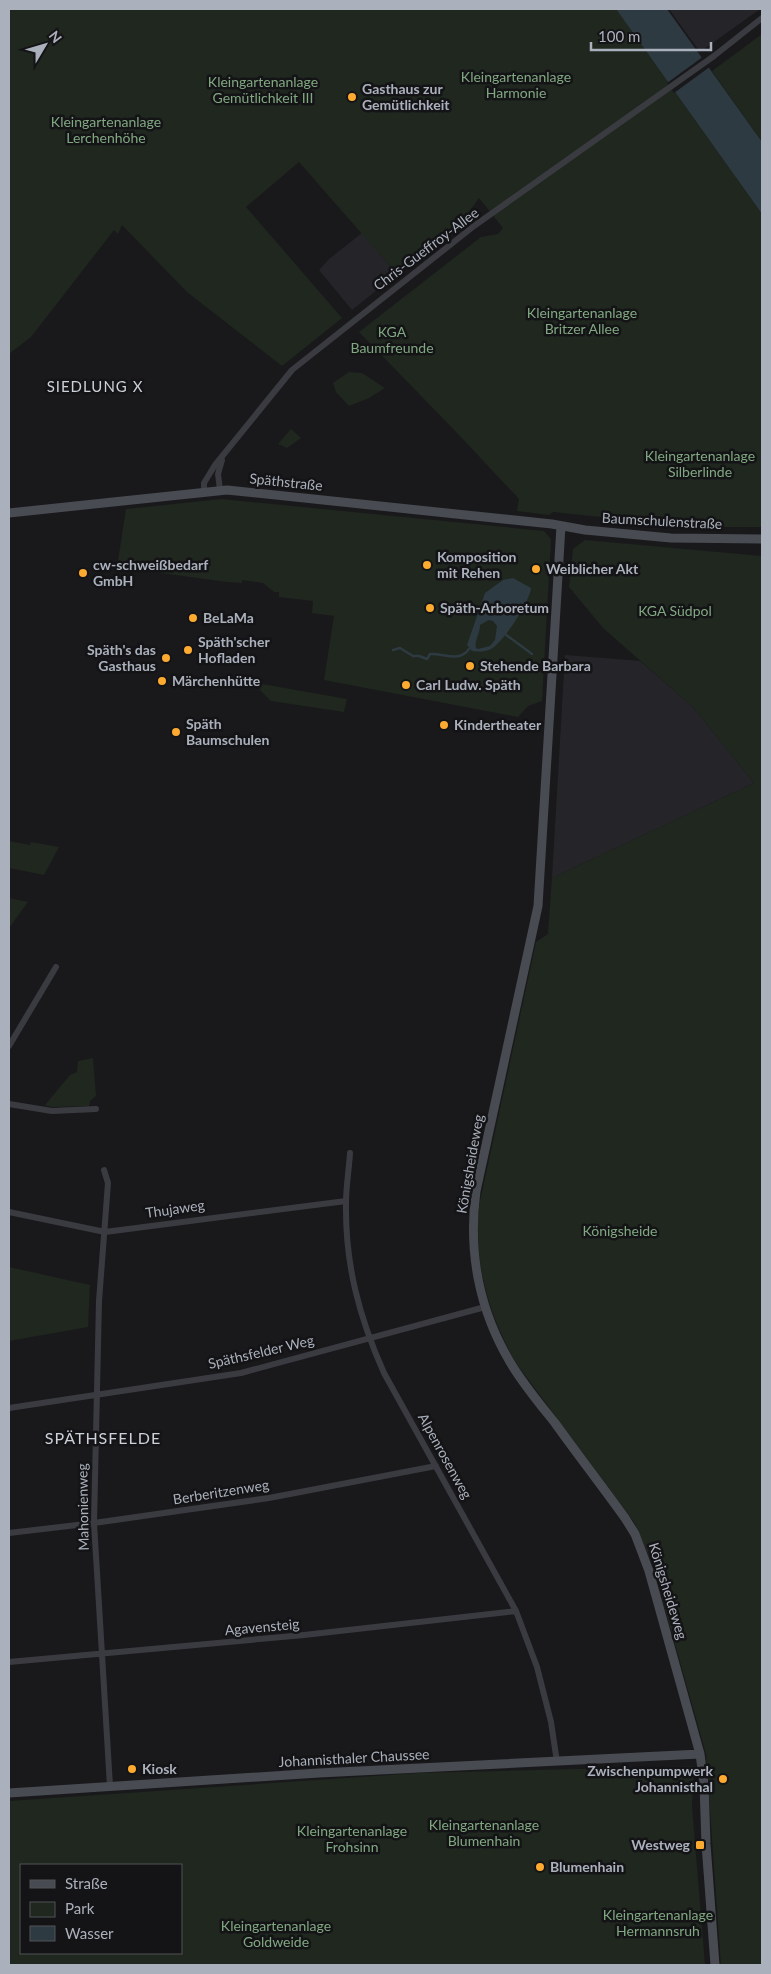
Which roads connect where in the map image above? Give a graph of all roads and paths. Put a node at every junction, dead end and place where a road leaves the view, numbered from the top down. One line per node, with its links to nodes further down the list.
1 (762, 18): 2 (street, Chris-Gueffroy-Allee)
2 (223, 457): 3 (street, Chris-Gueffroy-Allee); 4 (street, Chris-Gueffroy-Allee)
3 (220, 490): 4 (street, Späthstraße); 6 (street, Späthstraße)
4 (204, 492): 5 (street, Späthstraße)
5 (9, 514)
6 (561, 526): 7 (street, Baumschulenstraße); 17 (street, Königsheideweg)
7 (762, 539)
8 (56, 967): 9 (street)
9 (9, 1046)
10 (9, 1104): 11 (street)
11 (96, 1109)
12 (350, 1153): 14 (street, Alpenrosenweg)
13 (104, 1170): 16 (street, Mahonienweg)
14 (346, 1201): 16 (street, Thujaweg); 18 (street, Alpenrosenweg)
15 (9, 1212): 16 (street, Thujaweg)
16 (105, 1232): 19 (street, Mahonienweg)
17 (485, 1307): 18 (street, Späthsfelder Weg); 27 (street, Königsheideweg)
18 (369, 1339): 19 (street, Späthsfelder Weg); 21 (street, Alpenrosenweg)
19 (96, 1394): 20 (street, Späthsfelder Weg); 22 (street, Mahonienweg)
20 (9, 1408)
21 (436, 1466): 22 (street, Berberitzenweg); 24 (street, Alpenrosenweg)
22 (94, 1524): 23 (street, Berberitzenweg); 25 (street, Mahonienweg)
23 (9, 1533)
24 (516, 1611): 25 (street, Agavensteig); 28 (street, Alpenrosenweg)
25 (102, 1654): 26 (street, Agavensteig); 29 (street, Mahonienweg)
26 (9, 1662)
27 (700, 1754): 28 (street, Johannisthaler Chaussee); 31 (street, Königsheideweg)
28 (557, 1762): 29 (street, Johannisthaler Chaussee)
29 (110, 1786): 30 (street, Johannisthaler Chaussee)
30 (9, 1793)
31 (715, 1965)

